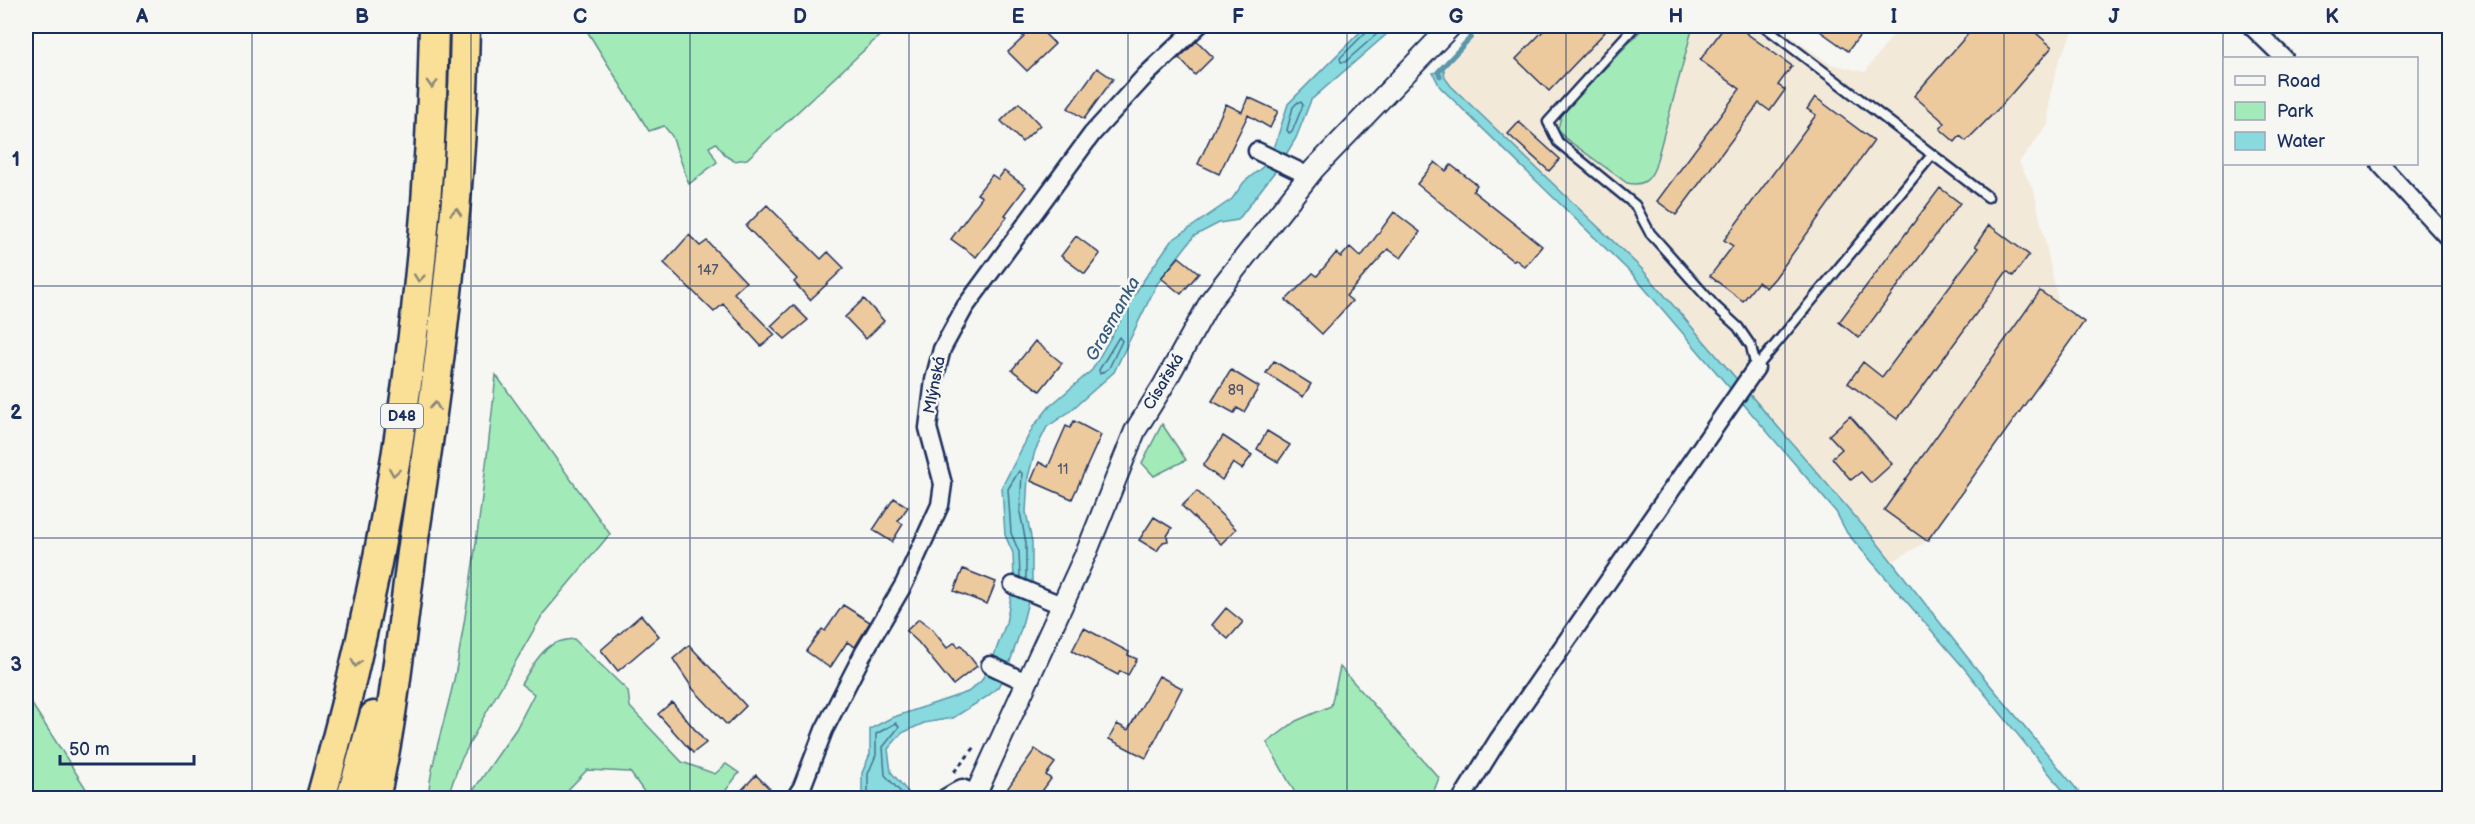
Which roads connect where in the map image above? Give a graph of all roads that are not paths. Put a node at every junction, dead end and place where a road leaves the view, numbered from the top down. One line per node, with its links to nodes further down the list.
1 (434, 26): 22 (highway, D48, one-way to 22)
2 (465, 26): 16 (highway, D48, one-way to 2)
3 (1198, 26): 25 (street, Mlýnská)
4 (1451, 26): 12 (street, Císařská)
5 (1635, 26): 15 (lane)
6 (1764, 26): 9 (lane)
7 (2251, 26): 8 (street)
8 (2283, 57)
9 (1932, 155): 13 (lane); 15 (lane)
10 (1270, 157): 12 (street)
11 (2381, 165): 14 (street)
12 (1309, 176): 18 (street, Císařská)
13 (1988, 198)
14 (2450, 240)
15 (1756, 368): 27 (street)
16 (416, 526): 23 (highway, D48); 24 (highway)
17 (1013, 585): 18 (street)
18 (1061, 605): 20 (street, Císařská)
19 (990, 665): 20 (street)
20 (1028, 683): 21 (street, Císařská)
21 (975, 796): 26 (street)
22 (321, 798)
23 (351, 798)
24 (375, 798)
25 (795, 798)
26 (945, 798)
27 (1462, 798)

